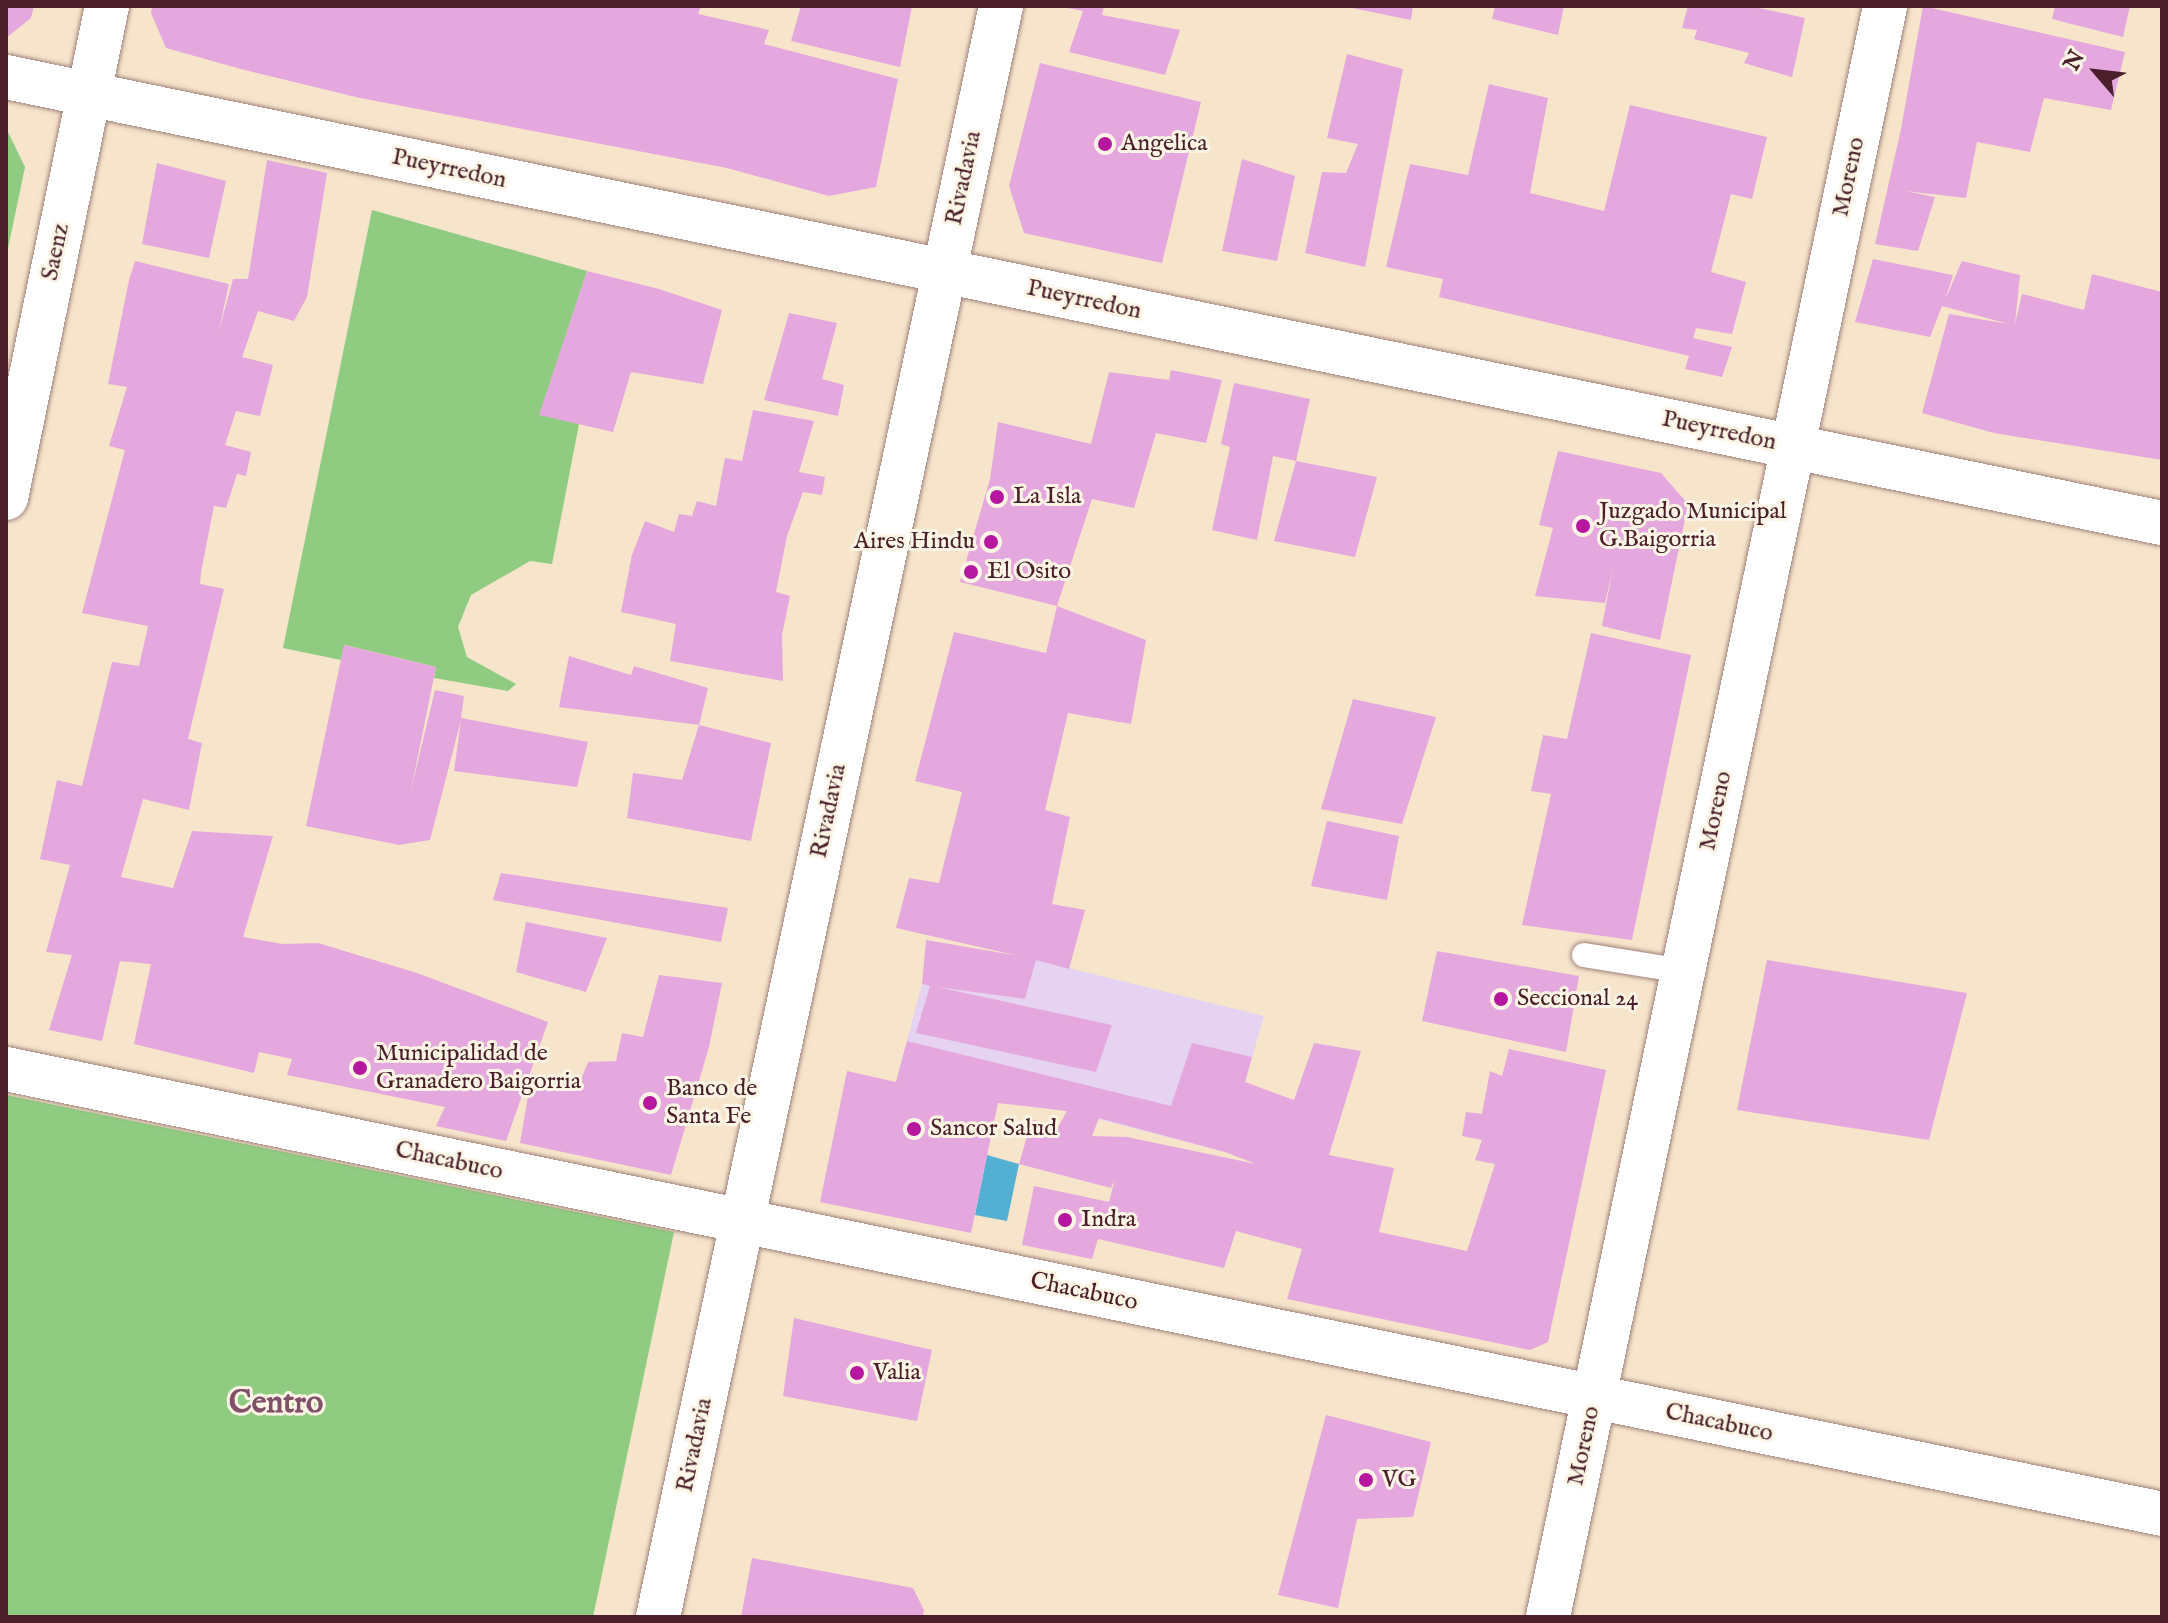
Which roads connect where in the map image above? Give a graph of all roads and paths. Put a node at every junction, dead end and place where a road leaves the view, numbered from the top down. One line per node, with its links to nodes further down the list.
1 (107, 6): 5 (street, Saenz)
2 (1001, 6): 6 (street, Rivadavia)
3 (1885, 6): 7 (street, Moreno)
4 (6, 77): 5 (street, Pueyrredon)
5 (88, 94): 6 (street, Pueyrredon); 8 (street, Saenz)
6 (944, 271): 7 (street, Pueyrredon); 13 (street, Rivadavia)
7 (1793, 446): 9 (street, Pueyrredon); 11 (street, Moreno)
8 (6, 498)
9 (2162, 523)
10 (1584, 955): 11 (lane)
11 (1683, 971): 14 (street, Moreno)
12 (6, 1069): 13 (street, Chacabuco)
13 (742, 1221): 14 (street, Chacabuco); 16 (street, Rivadavia)
14 (1594, 1397): 15 (street, Chacabuco); 17 (street, Moreno)
15 (2162, 1514)
16 (658, 1617)
17 (1548, 1617)

